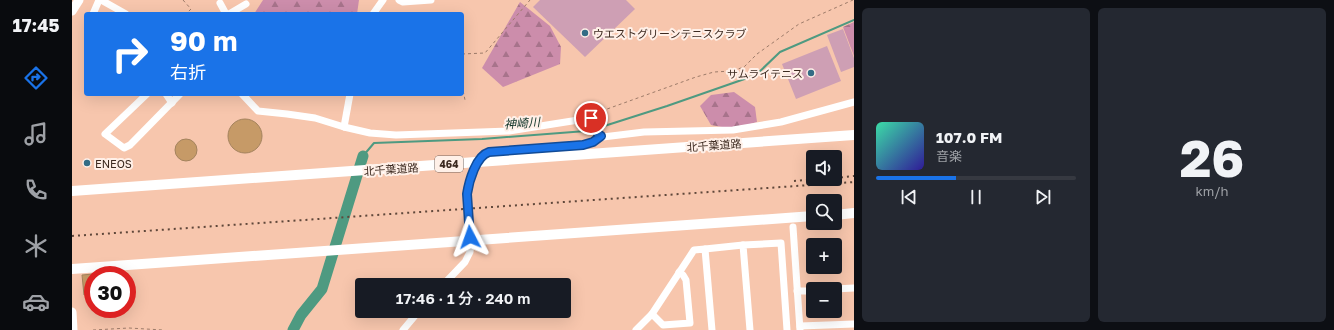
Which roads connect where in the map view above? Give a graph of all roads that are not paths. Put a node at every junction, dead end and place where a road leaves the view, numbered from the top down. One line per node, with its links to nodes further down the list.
1 (79, 0): 8 (main road)
2 (100, 0): 9 (street); 10 (street)
3 (383, 0): 13 (street)
4 (400, 0): 5 (street)
5 (431, 0)
6 (220, 3): 11 (street)
7 (246, 4): 12 (street)
8 (72, 11)
9 (94, 12)
10 (122, 12)
11 (225, 12)
12 (232, 12)
13 (374, 12)
14 (145, 96): 20 (street)
15 (167, 96): 20 (street)
16 (178, 96): 20 (street)
17 (244, 96): 21 (street)
18 (350, 96): 21 (street)
19 (854, 102): 22 (street)
20 (172, 103)
21 (344, 128): 22 (street)
22 (599, 134): 33 (street)
23 (854, 135): 24 (highway, 北千葉道路 / 464)
24 (72, 191)
25 (854, 213): 26 (highway)
26 (842, 214)
27 (806, 216): 31 (highway)
28 (793, 228): 36 (street)
29 (744, 245): 30 (street); 47 (street); 48 (street)
30 (705, 249): 32 (street); 46 (street)
31 (72, 269)
32 (679, 272): 39 (street); 39 (street)
33 (450, 278)
34 (854, 288): 35 (street)
35 (842, 289)
36 (798, 291): 37 (street); 42 (street)
37 (806, 291)
38 (72, 312): 43 (main road)
39 (652, 314): 45 (street)
40 (413, 318): 44 (street)
41 (854, 324): 42 (street)
42 (800, 328)
43 (73, 330)
44 (403, 330)
45 (636, 330)
46 (712, 330)
47 (750, 330)
48 (787, 330)

